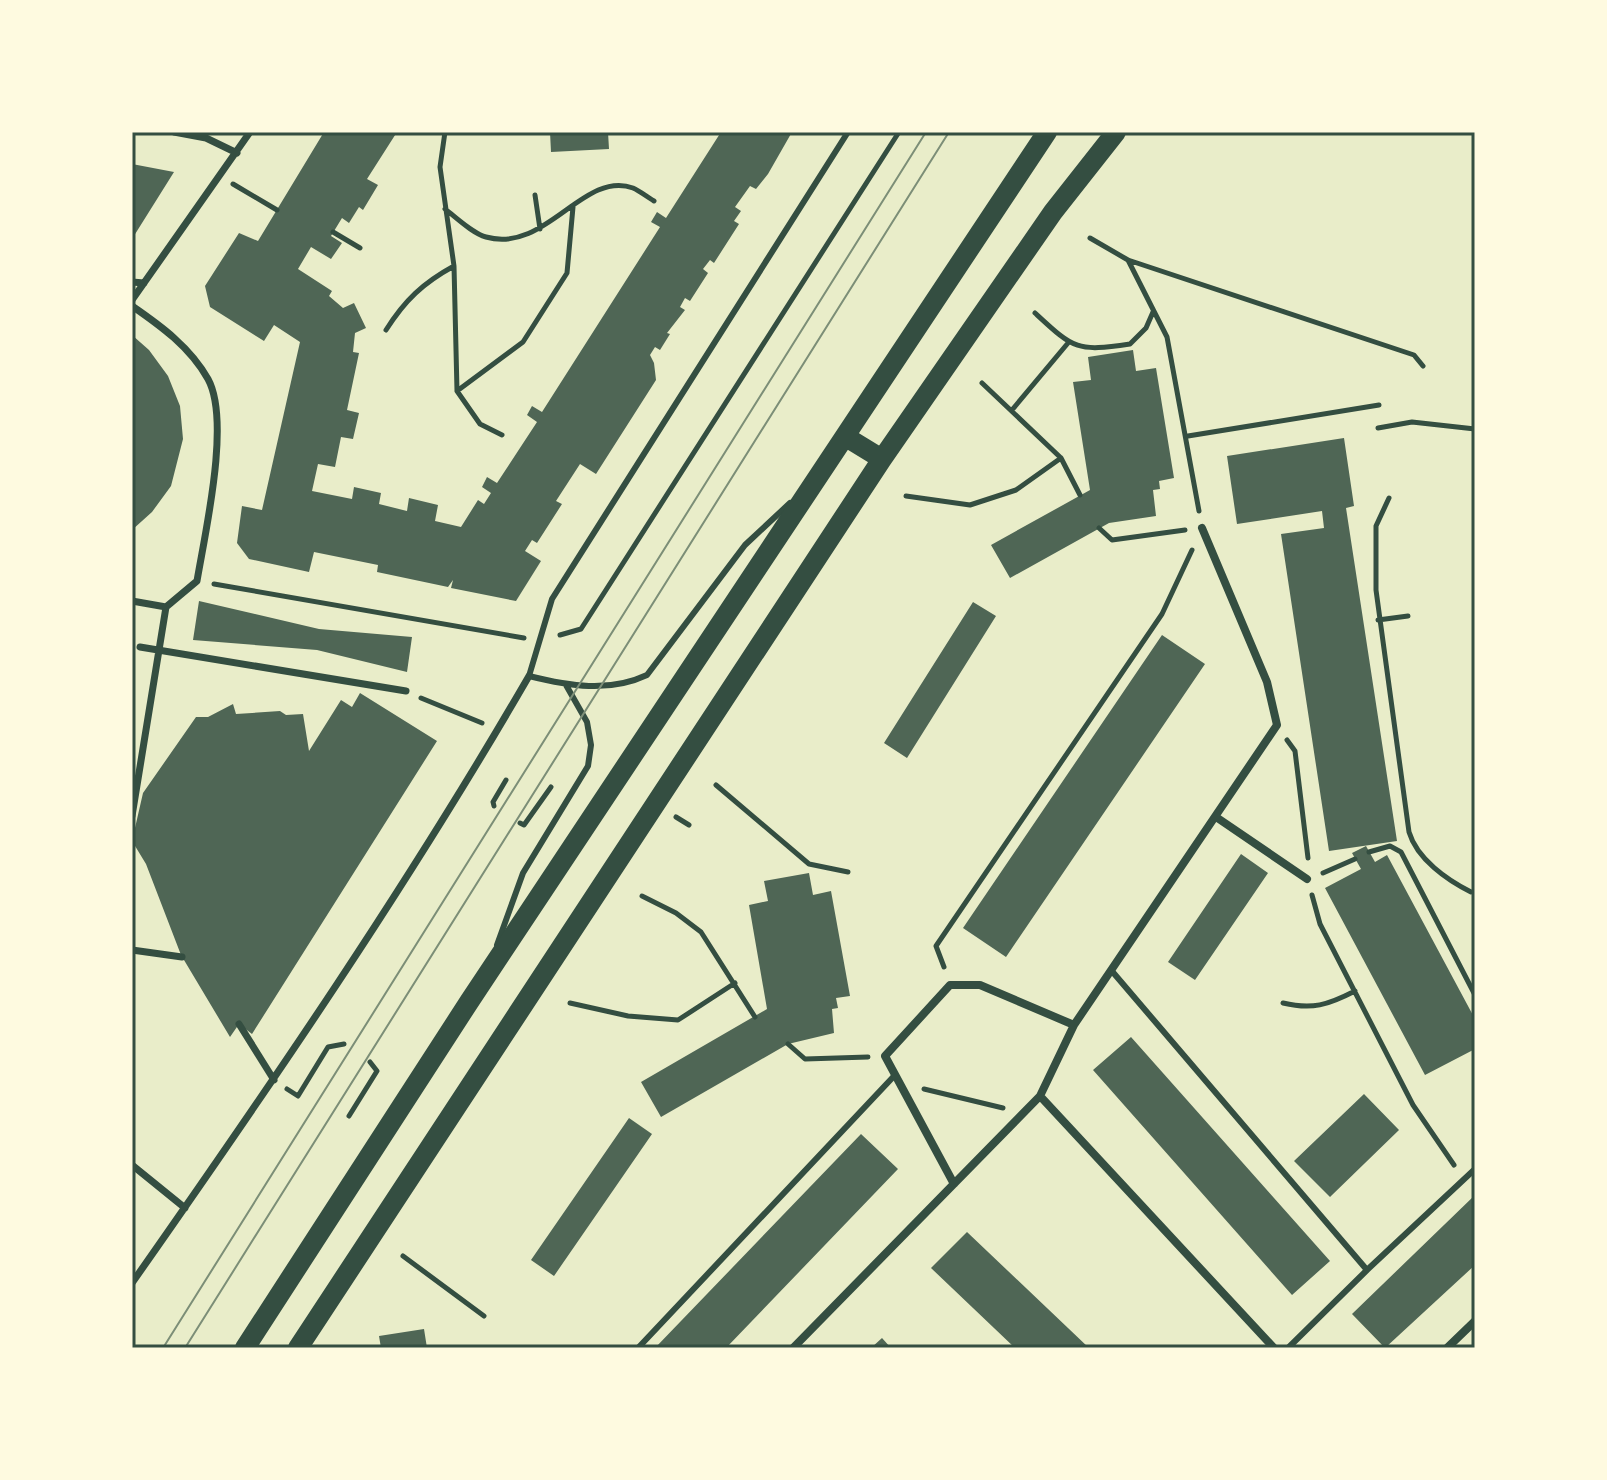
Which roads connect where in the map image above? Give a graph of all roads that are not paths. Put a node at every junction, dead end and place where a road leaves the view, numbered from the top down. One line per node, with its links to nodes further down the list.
1 (174, 132): 6 (street)
2 (250, 132): 6 (street)
3 (848, 132): 19 (lane)
4 (1047, 132): 11 (main road)
5 (1116, 132): 12 (main road)
6 (237, 153): 8 (street)
7 (132, 282): 8 (street)
8 (144, 283): 9 (street)
9 (132, 300)
10 (132, 306): 16 (street)
11 (846, 437): 12 (main road); 13 (main road)
12 (882, 459): 42 (main road)
13 (819, 476): 20 (lane); 28 (main road)
14 (1202, 528): 23 (street)
15 (132, 601): 16 (street)
16 (166, 607): 18 (street)
17 (140, 647): 18 (street)
18 (160, 649): 21 (street); 22 (street)
19 (529, 676): 20 (lane); 32 (street)
20 (566, 685): 28 (lane)
21 (406, 691)
22 (132, 816)
23 (1216, 817): 24 (street); 27 (street)
24 (1307, 879)
25 (132, 950): 26 (street)
26 (182, 957)
27 (1111, 970): 30 (street); 38 (lane)
28 (485, 978): 41 (main road)
29 (239, 1024): 32 (street)
30 (1074, 1025): 31 (street); 33 (street)
31 (897, 1079): 36 (street); 43 (lane)
32 (274, 1080): 37 (street)
33 (1040, 1096): 36 (street); 45 (street)
34 (132, 1165): 37 (street)
35 (1475, 1169): 38 (lane)
36 (954, 1184): 44 (street)
37 (185, 1208): 39 (street)
38 (1367, 1270): 46 (lane)
39 (132, 1283)
40 (1475, 1321): 47 (street)
41 (245, 1348)
42 (298, 1348)
43 (638, 1348)
44 (793, 1348)
45 (1274, 1348)
46 (1288, 1348)
47 (1447, 1348)

